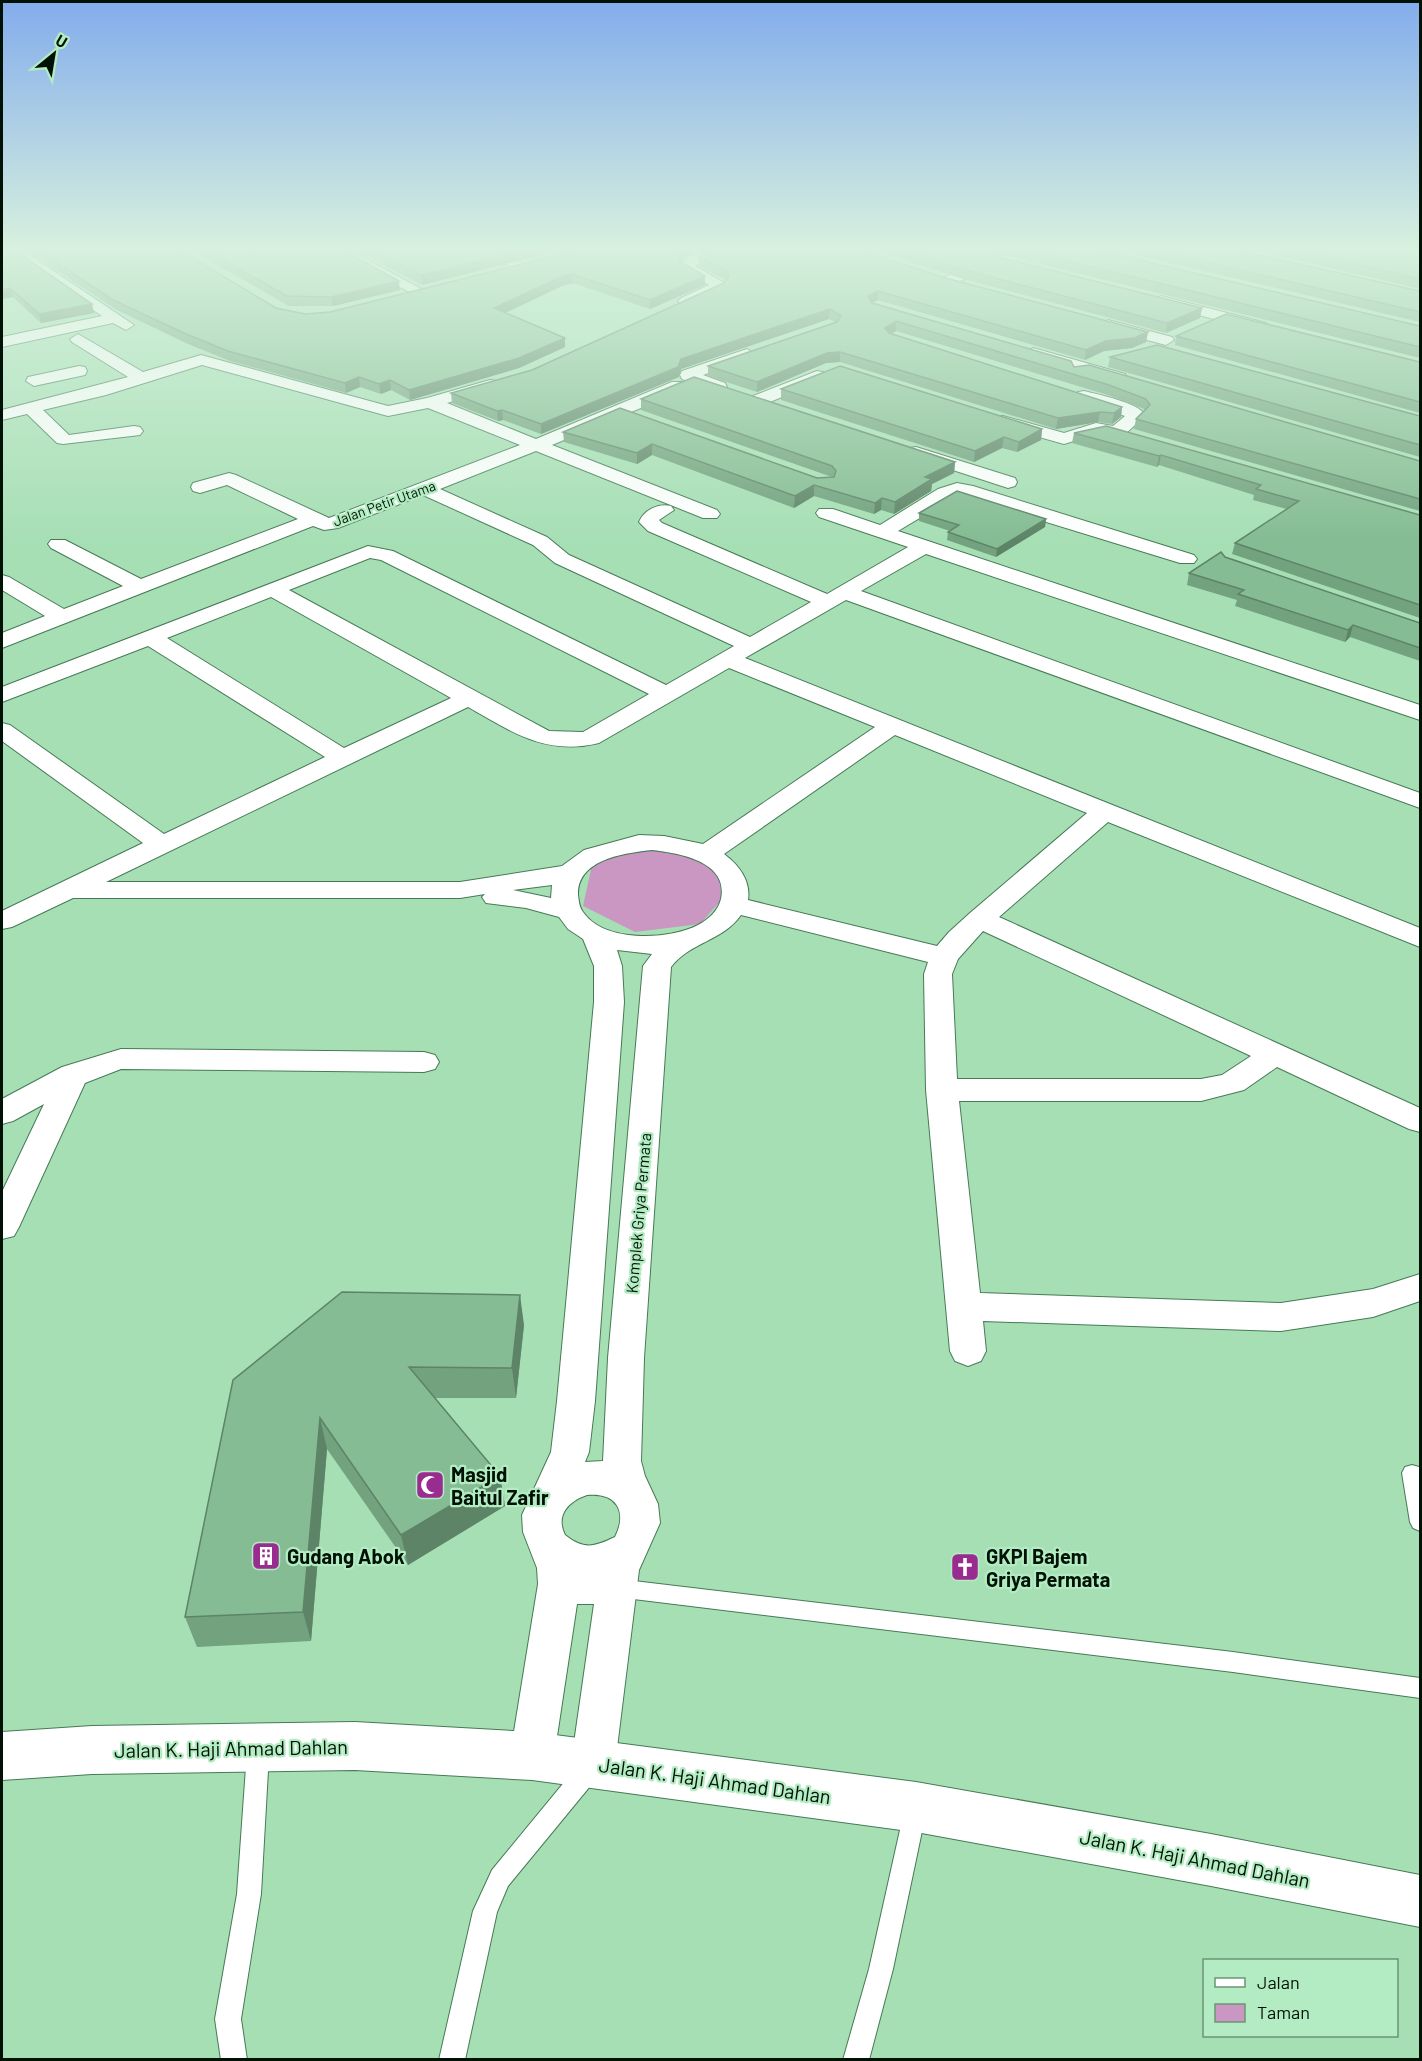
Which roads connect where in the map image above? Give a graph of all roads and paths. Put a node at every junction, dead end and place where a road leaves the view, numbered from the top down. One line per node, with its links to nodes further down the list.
1 (91, 347): 8 (street)
2 (762, 349): 9 (street, Jalan Petir Utama)
3 (1019, 349): 5 (street)
4 (1106, 357): 5 (street)
5 (1085, 368): 11 (street); 22 (street)
6 (833, 369): 12 (street)
7 (79, 371): 13 (street)
8 (141, 378): 13 (street); 14 (street)
9 (693, 379): 12 (street); 17 (street, Jalan Petir Utama)
10 (505, 381): 14 (street)
11 (1130, 381)
12 (759, 400): 15 (street)
13 (57, 402): 16 (street)
14 (430, 403): 24 (street)
15 (781, 407)
16 (30, 408): 18 (street); 21 (street)
17 (620, 410): 20 (street); 24 (street, Jalan Petir Utama)
18 (2, 415)
19 (988, 416): 22 (street)
20 (642, 418)
21 (134, 431)
22 (1117, 432): 23 (street)
23 (1139, 439)
24 (536, 445): 28 (street, Jalan Petir Utama); 31 (street)
25 (901, 447): 26 (street)
26 (1008, 482)
27 (200, 487): 32 (street, Jalan Petir Utama)
28 (425, 489): 32 (street, Jalan Petir Utama); 44 (street)
29 (663, 510): 40 (street)
30 (826, 513): 33 (street)
31 (710, 514)
32 (315, 519): 38 (street)
33 (882, 532): 35 (street); 36 (street)
34 (58, 544): 38 (street)
35 (925, 546): 40 (street); 49 (street)
36 (1187, 559)
37 (2, 581): 41 (street)
38 (140, 587): 41 (street)
39 (272, 589): 42 (street); 46 (street); 48 (street)
40 (836, 597): 44 (street); 53 (street)
41 (63, 618): 43 (street)
42 (149, 637): 47 (street); 52 (street)
43 (2, 641)
44 (751, 646): 45 (street)
45 (727, 659): 46 (street); 50 (street)
46 (667, 694): 48 (street)
47 (2, 695)
48 (469, 698): 52 (street)
49 (1420, 713)
50 (893, 726): 54 (street); 56 (street)
51 (2, 730): 55 (street)
52 (343, 758): 55 (street)
53 (1420, 801)
54 (1105, 812): 62 (street); 65 (street)
55 (161, 844): 58 (street)
56 (706, 854): 57 (street); 60 (street)
57 (571, 873): 59 (street); 61 (street)
58 (66, 890): 59 (street); 63 (street)
59 (460, 890): 61 (street)
60 (733, 905): 66 (street); 67 (street)
61 (567, 911): 64 (street)
62 (980, 919): 67 (street); 70 (street)
63 (2, 921)
64 (593, 933): 66 (street); 68 (street)
65 (1420, 938)
66 (684, 940): 69 (street, Komplek Griya Permata)
67 (944, 957): 73 (street)
68 (609, 1002): 69 (street); 81 (street)
69 (654, 1003): 82 (street, Komplek Griya Permata)
70 (1274, 1054): 73 (street); 75 (street)
71 (424, 1062): 72 (street)
72 (74, 1074): 74 (street); 76 (street)
73 (942, 1090): 78 (street)
74 (2, 1113)
75 (1420, 1121)
76 (2, 1227)
77 (1420, 1288): 78 (street)
78 (963, 1306): 79 (street)
79 (968, 1351)
80 (1412, 1473): 83 (lane)
81 (552, 1492): 82 (street); 84 (street)
82 (633, 1495): 85 (street)
83 (1420, 1522)
84 (546, 1544): 85 (street); 86 (street)
85 (621, 1569): 86 (street); 87 (lane); 90 (street)
86 (559, 1584): 88 (street)
87 (1420, 1688)
88 (534, 1745): 89 (main road, Jalan K. Haji Ahmad Dahlan); 90 (main road, Jalan K. Haji Ahmad Dahlan)
89 (258, 1747): 91 (main road, Jalan K. Haji Ahmad Dahlan); 94 (lane)
90 (595, 1753): 92 (main road, Jalan K. Haji Ahmad Dahlan); 95 (lane)
91 (2, 1756)
92 (916, 1807): 93 (main road, Jalan K. Haji Ahmad Dahlan); 96 (lane)
93 (1420, 1901)
94 (234, 2060)
95 (452, 2060)
96 (856, 2060)

